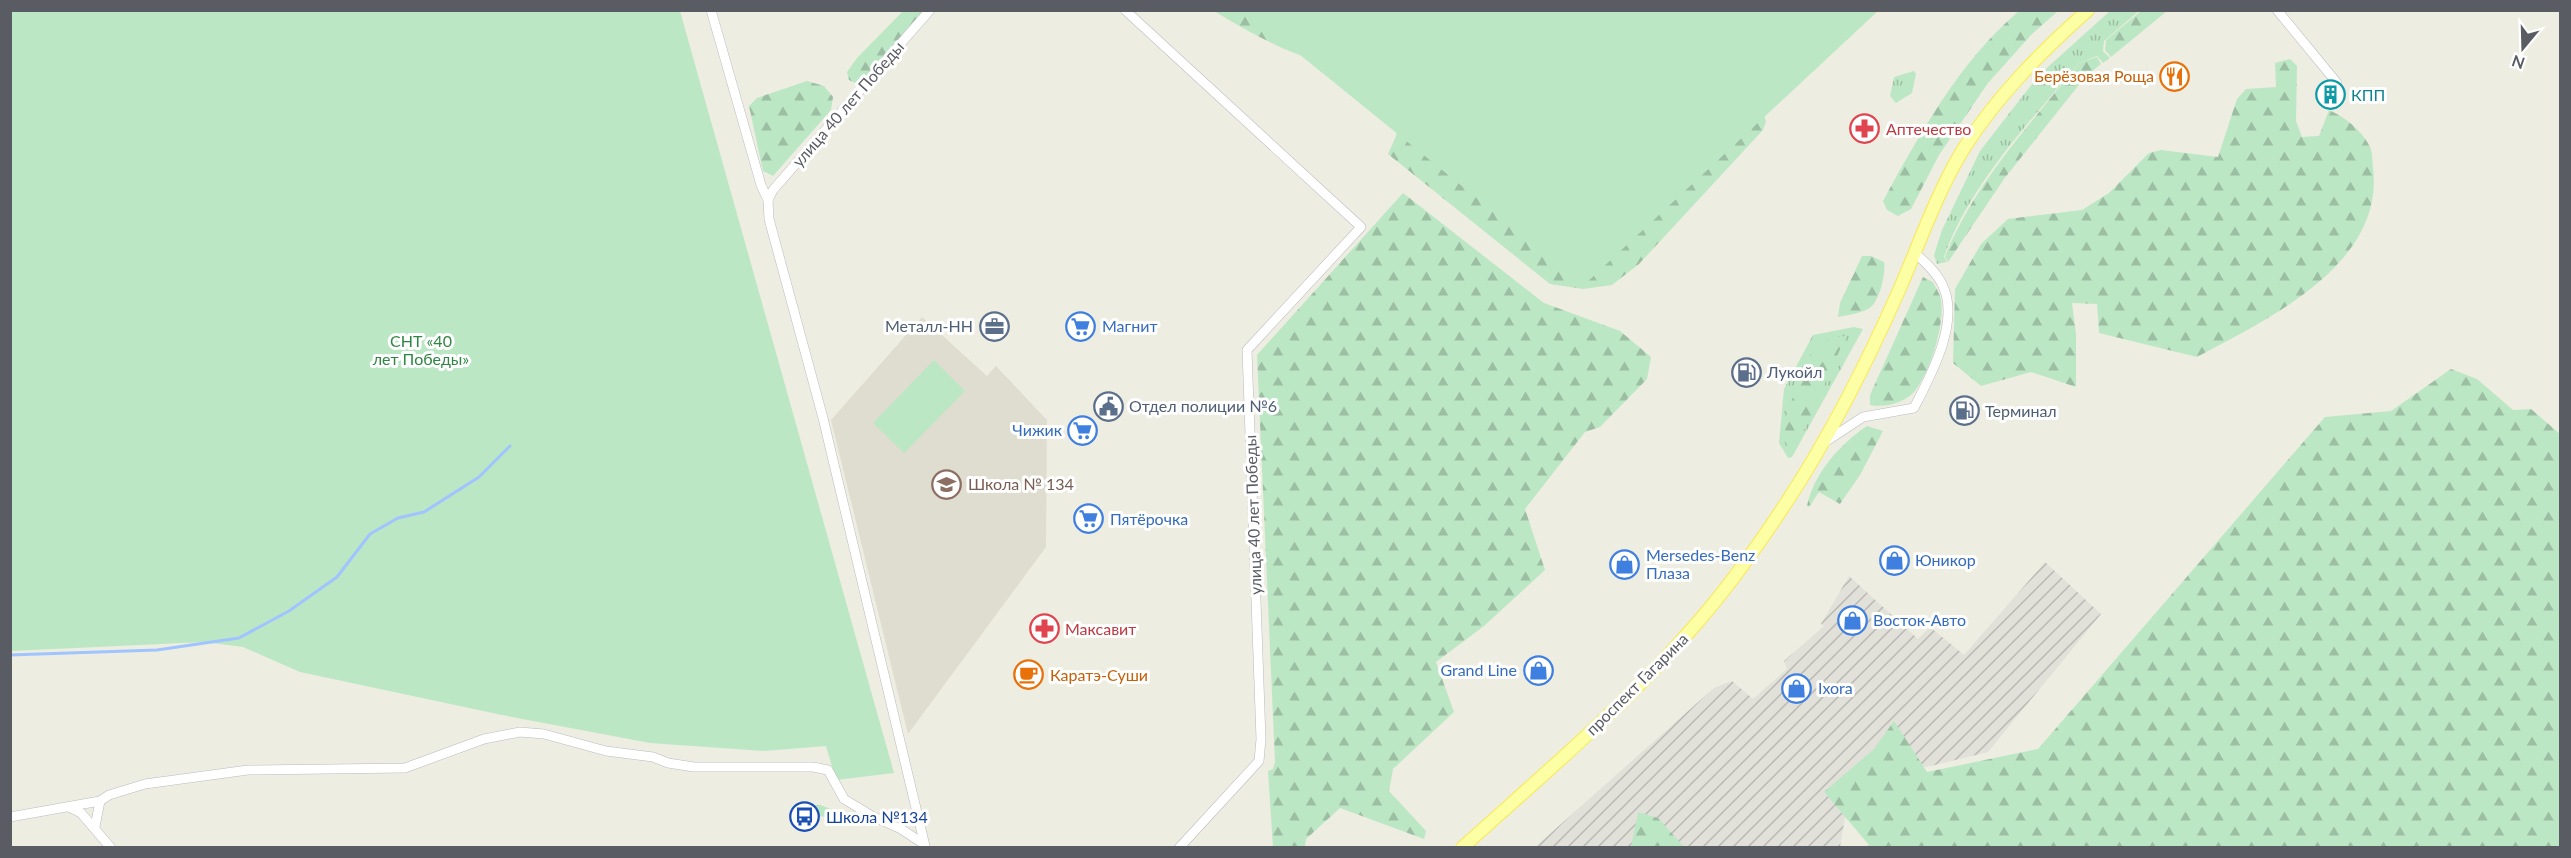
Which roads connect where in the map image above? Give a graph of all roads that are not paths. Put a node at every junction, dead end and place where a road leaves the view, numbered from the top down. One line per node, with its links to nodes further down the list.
1 (711, 10): 7 (street)
2 (930, 10): 7 (street, улица 40 лет Победы)
3 (1125, 10): 16 (street, улица 40 лет Победы)
4 (2088, 10): 8 (main road, проспект Гагарина)
5 (2277, 10): 6 (street)
6 (2337, 84)
7 (768, 200): 15 (street)
8 (1915, 253): 9 (main road, проспект Гагарина); 9 (street)
9 (1820, 445): 17 (main road, проспект Гагарина)
10 (100, 801): 11 (street); 13 (street); 15 (street)
11 (69, 807): 12 (street); 13 (street)
12 (10, 817)
13 (95, 827): 14 (street)
14 (109, 846)
15 (925, 846)
16 (1179, 848)
17 (1462, 848)

